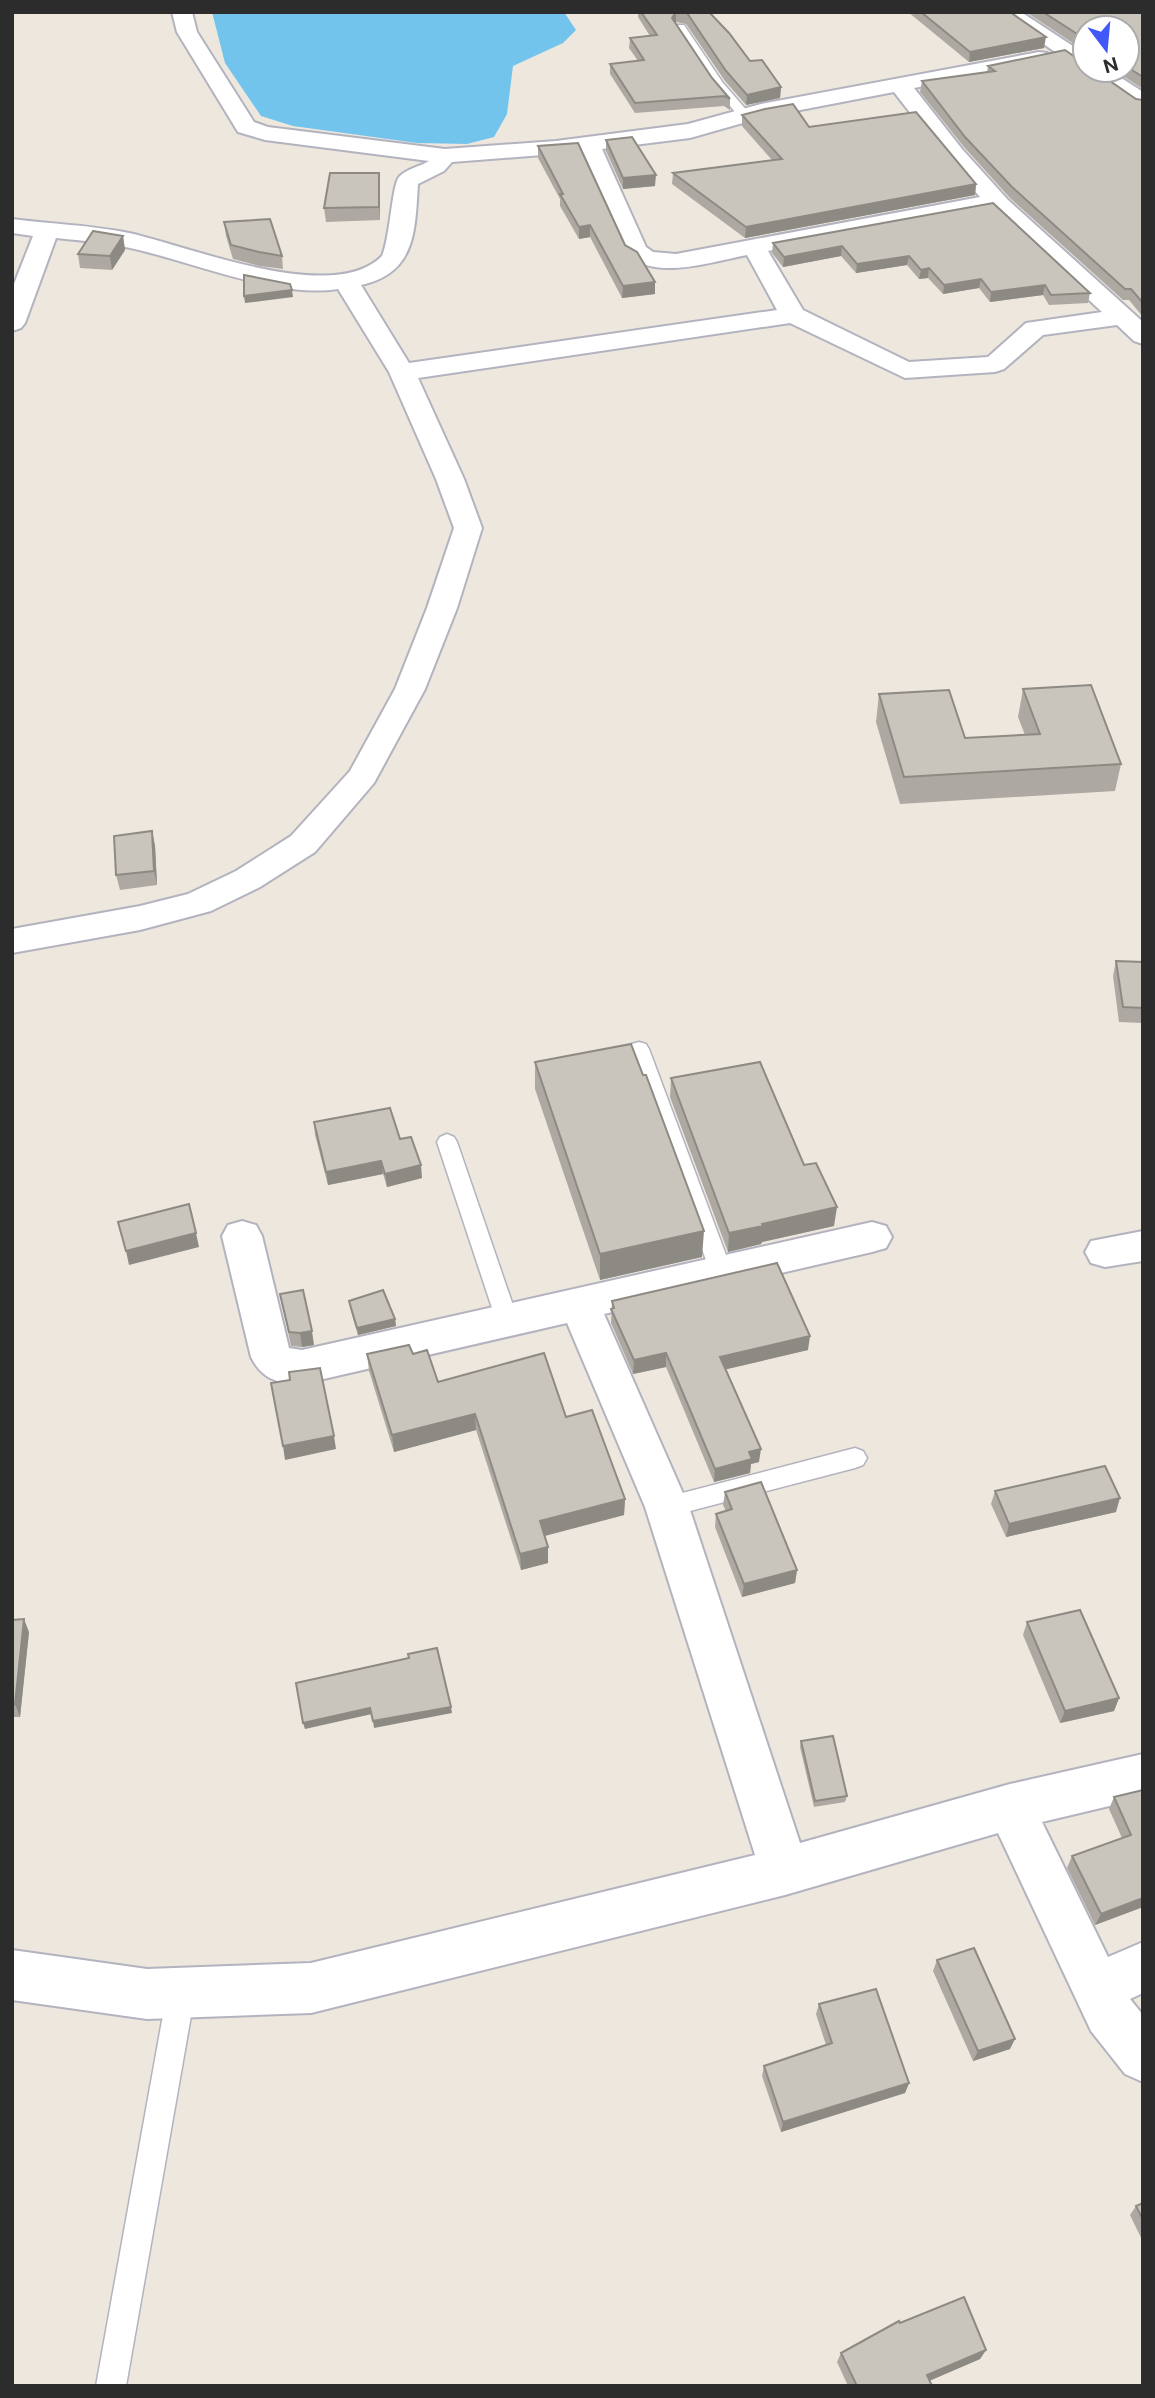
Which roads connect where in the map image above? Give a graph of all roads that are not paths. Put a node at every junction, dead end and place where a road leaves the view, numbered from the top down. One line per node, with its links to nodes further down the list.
1 (182, 12): 11 (street)
2 (1007, 12): 4 (street)
3 (680, 27): 9 (lane)
4 (1071, 55)
5 (1071, 59): 7 (street)
6 (1115, 84): 8 (street)
7 (900, 85): 9 (street); 12 (street)
8 (1143, 102)
9 (745, 116): 10 (street)
10 (589, 144): 11 (street); 15 (street)
11 (445, 156): 16 (street)
12 (997, 201): 15 (street); 18 (street)
13 (12, 226): 14 (street)
14 (47, 230): 16 (street); 19 (street)
15 (754, 247): 17 (street)
16 (345, 280): 21 (street)
17 (793, 315): 18 (street); 21 (street)
18 (1123, 317): 20 (street)
19 (12, 323)
20 (1143, 336)
21 (402, 372): 22 (street)
22 (12, 941)
23 (639, 1049): 29 (lane)
24 (447, 1142): 31 (lane)
25 (242, 1236): 31 (street)
26 (872, 1237): 29 (street)
27 (1143, 1246): 28 (street)
28 (1105, 1252)
29 (721, 1271): 30 (street)
30 (579, 1304): 31 (street); 33 (street)
31 (507, 1320)
32 (855, 1458): 33 (lane)
33 (667, 1507): 36 (street)
34 (1143, 1776): 35 (street)
35 (1010, 1807): 36 (street); 39 (street)
36 (785, 1871): 40 (street)
37 (1143, 1967): 39 (street)
38 (12, 1975): 40 (street)
39 (1098, 1987): 41 (street)
40 (181, 1993): 42 (lane)
41 (1143, 2056)
42 (111, 2386)

